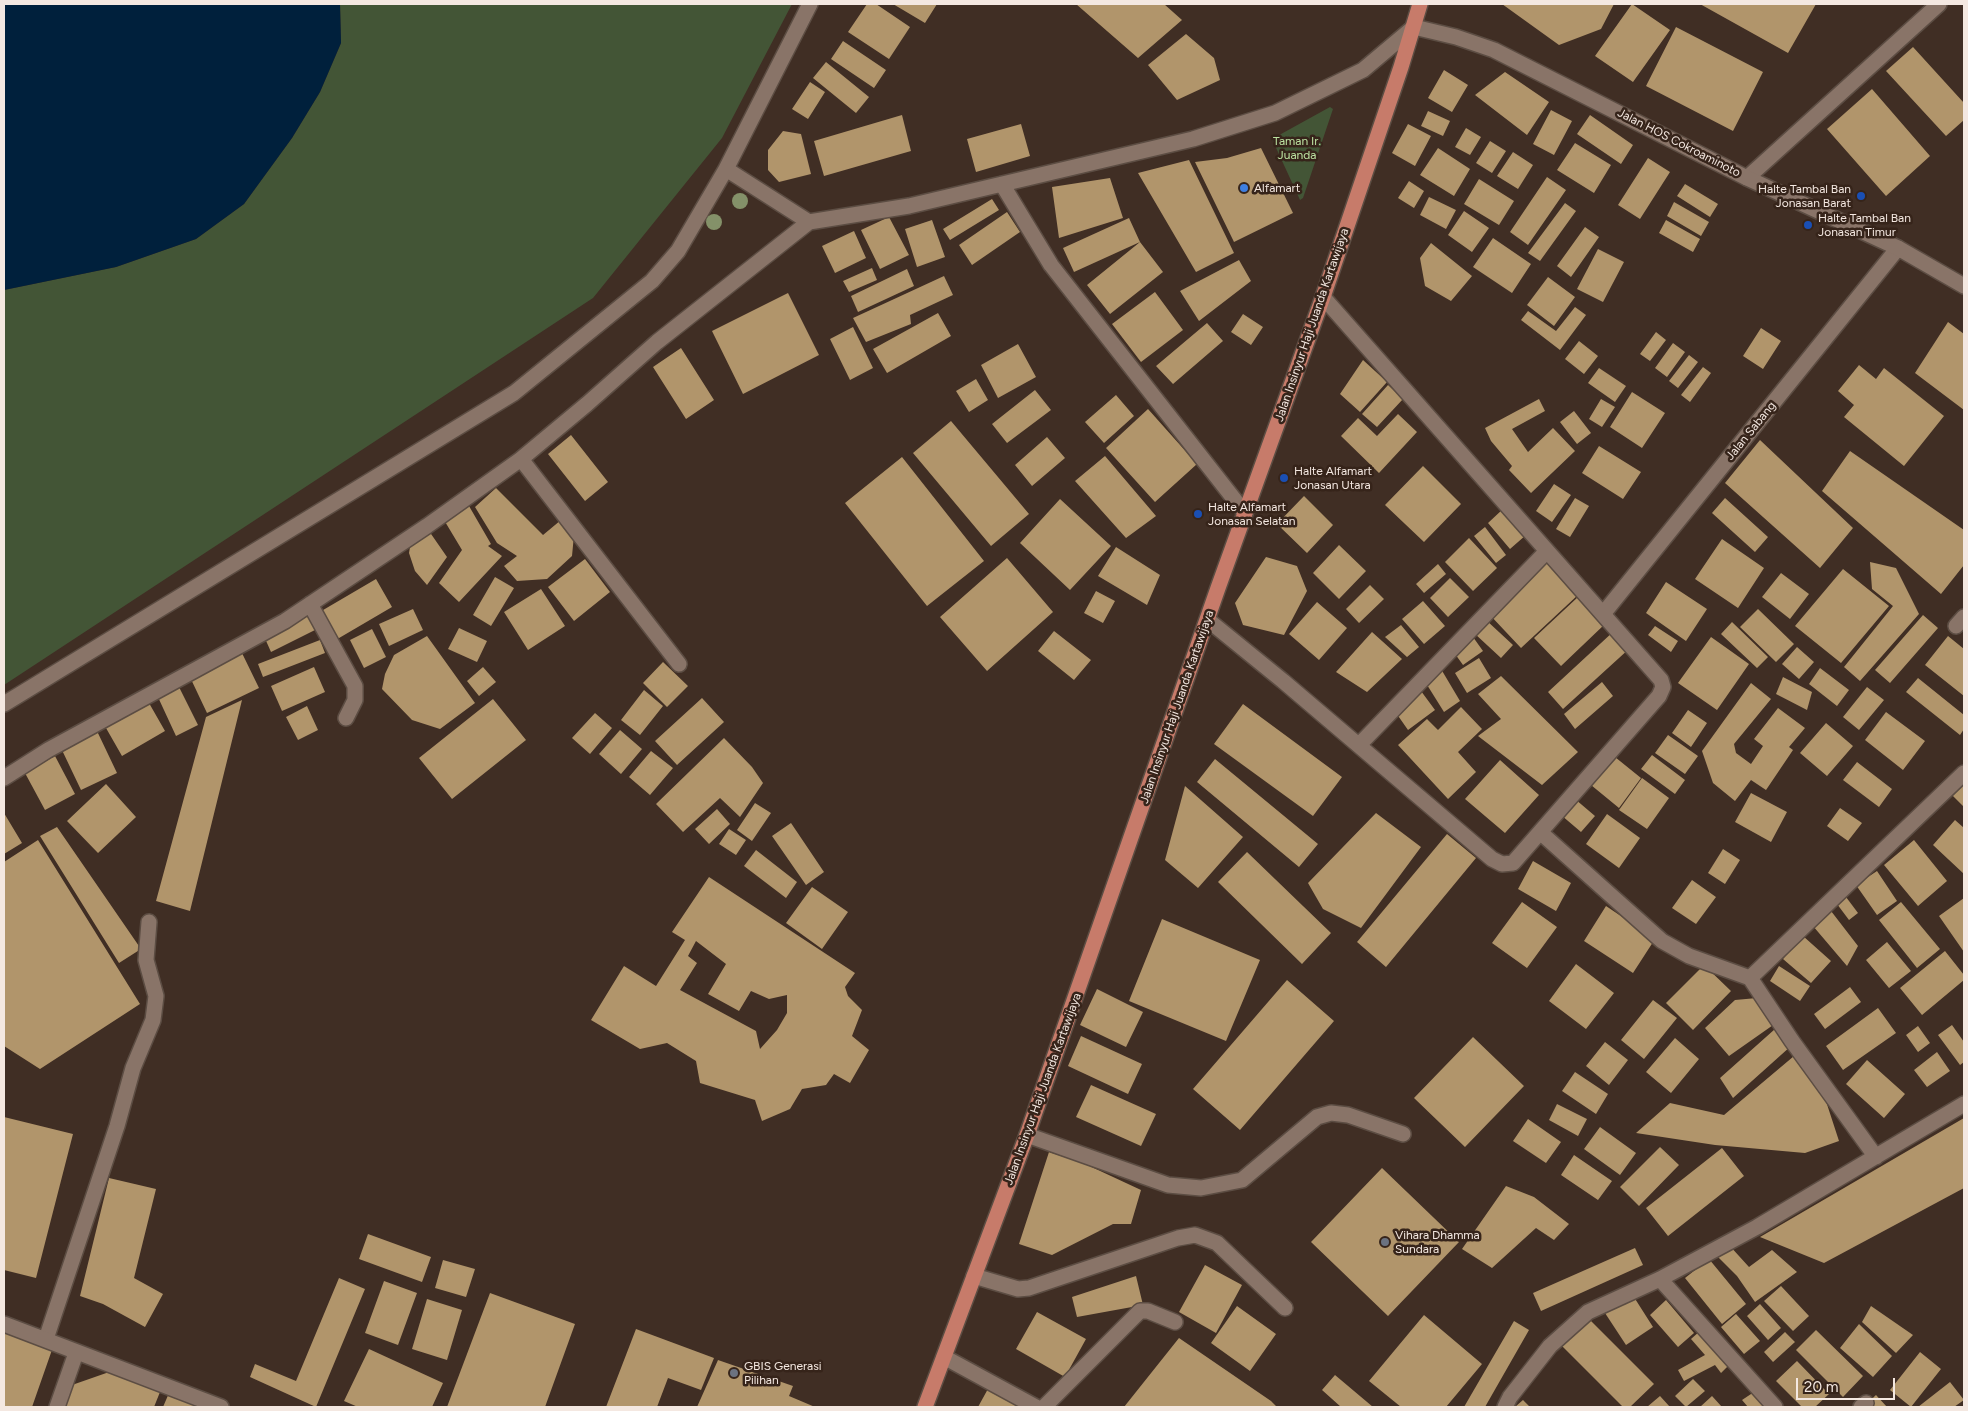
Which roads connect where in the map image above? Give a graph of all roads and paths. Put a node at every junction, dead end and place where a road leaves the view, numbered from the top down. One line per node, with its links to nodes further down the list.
1 (810, 4): 5 (street)
2 (1420, 4): 4 (main road, Jalan Insinyur Haji Juanda Kartawijaya)
3 (1939, 4): 6 (street)
4 (1414, 27): 6 (street, Jalan HOS Cokroaminoto); 7 (street); 11 (main road, Jalan Insinyur Haji Juanda Kartawijaya)
5 (726, 169): 8 (street); 19 (street)
6 (1747, 178): 9 (street, Jalan HOS Cokroaminoto)
7 (1002, 184): 8 (street); 13 (street)
8 (809, 222): 12 (street)
9 (1898, 248): 10 (street, Jalan HOS Cokroaminoto); 16 (street, Jalan Sabang)
10 (1964, 286)
11 (1323, 297): 13 (main road, Jalan Insinyur Haji Juanda Kartawijaya); 14 (street)
12 (521, 459): 15 (street); 18 (street)
13 (1246, 513): 17 (main road, Jalan Insinyur Haji Juanda Kartawijaya)
14 (1546, 551): 16 (street); 21 (street)
15 (310, 604): 20 (street); 23 (street)
16 (1603, 614): 24 (street)
17 (1208, 620): 21 (street); 29 (main road, Jalan Insinyur Haji Juanda Kartawijaya)
18 (679, 664)
19 (4, 704)
20 (346, 718)
21 (1359, 745): 24 (street)
22 (1964, 773): 26 (street)
23 (4, 778)
24 (1540, 832): 26 (street)
25 (149, 922): 36 (street)
26 (1750, 978): 30 (street)
27 (1964, 1104): 30 (street)
28 (1403, 1134): 29 (street)
29 (1027, 1135): 31 (main road, Jalan Insinyur Haji Juanda Kartawijaya)
30 (1876, 1157): 32 (street)
31 (974, 1276): 33 (street); 38 (main road, Jalan Insinyur Haji Juanda Kartawijaya)
32 (1660, 1279): 44 (street); 45 (street)
33 (1285, 1308)
34 (1175, 1322): 43 (street)
35 (4, 1324): 36 (street)
36 (46, 1339): 37 (street)
37 (76, 1352): 39 (street); 40 (street)
38 (944, 1357): 41 (main road, Jalan Insinyur Haji Juanda Kartawijaya); 42 (street)
39 (57, 1407)
40 (221, 1407)
41 (925, 1407)
42 (1036, 1407)
43 (1044, 1407)
44 (1505, 1407)
45 (1775, 1407)

